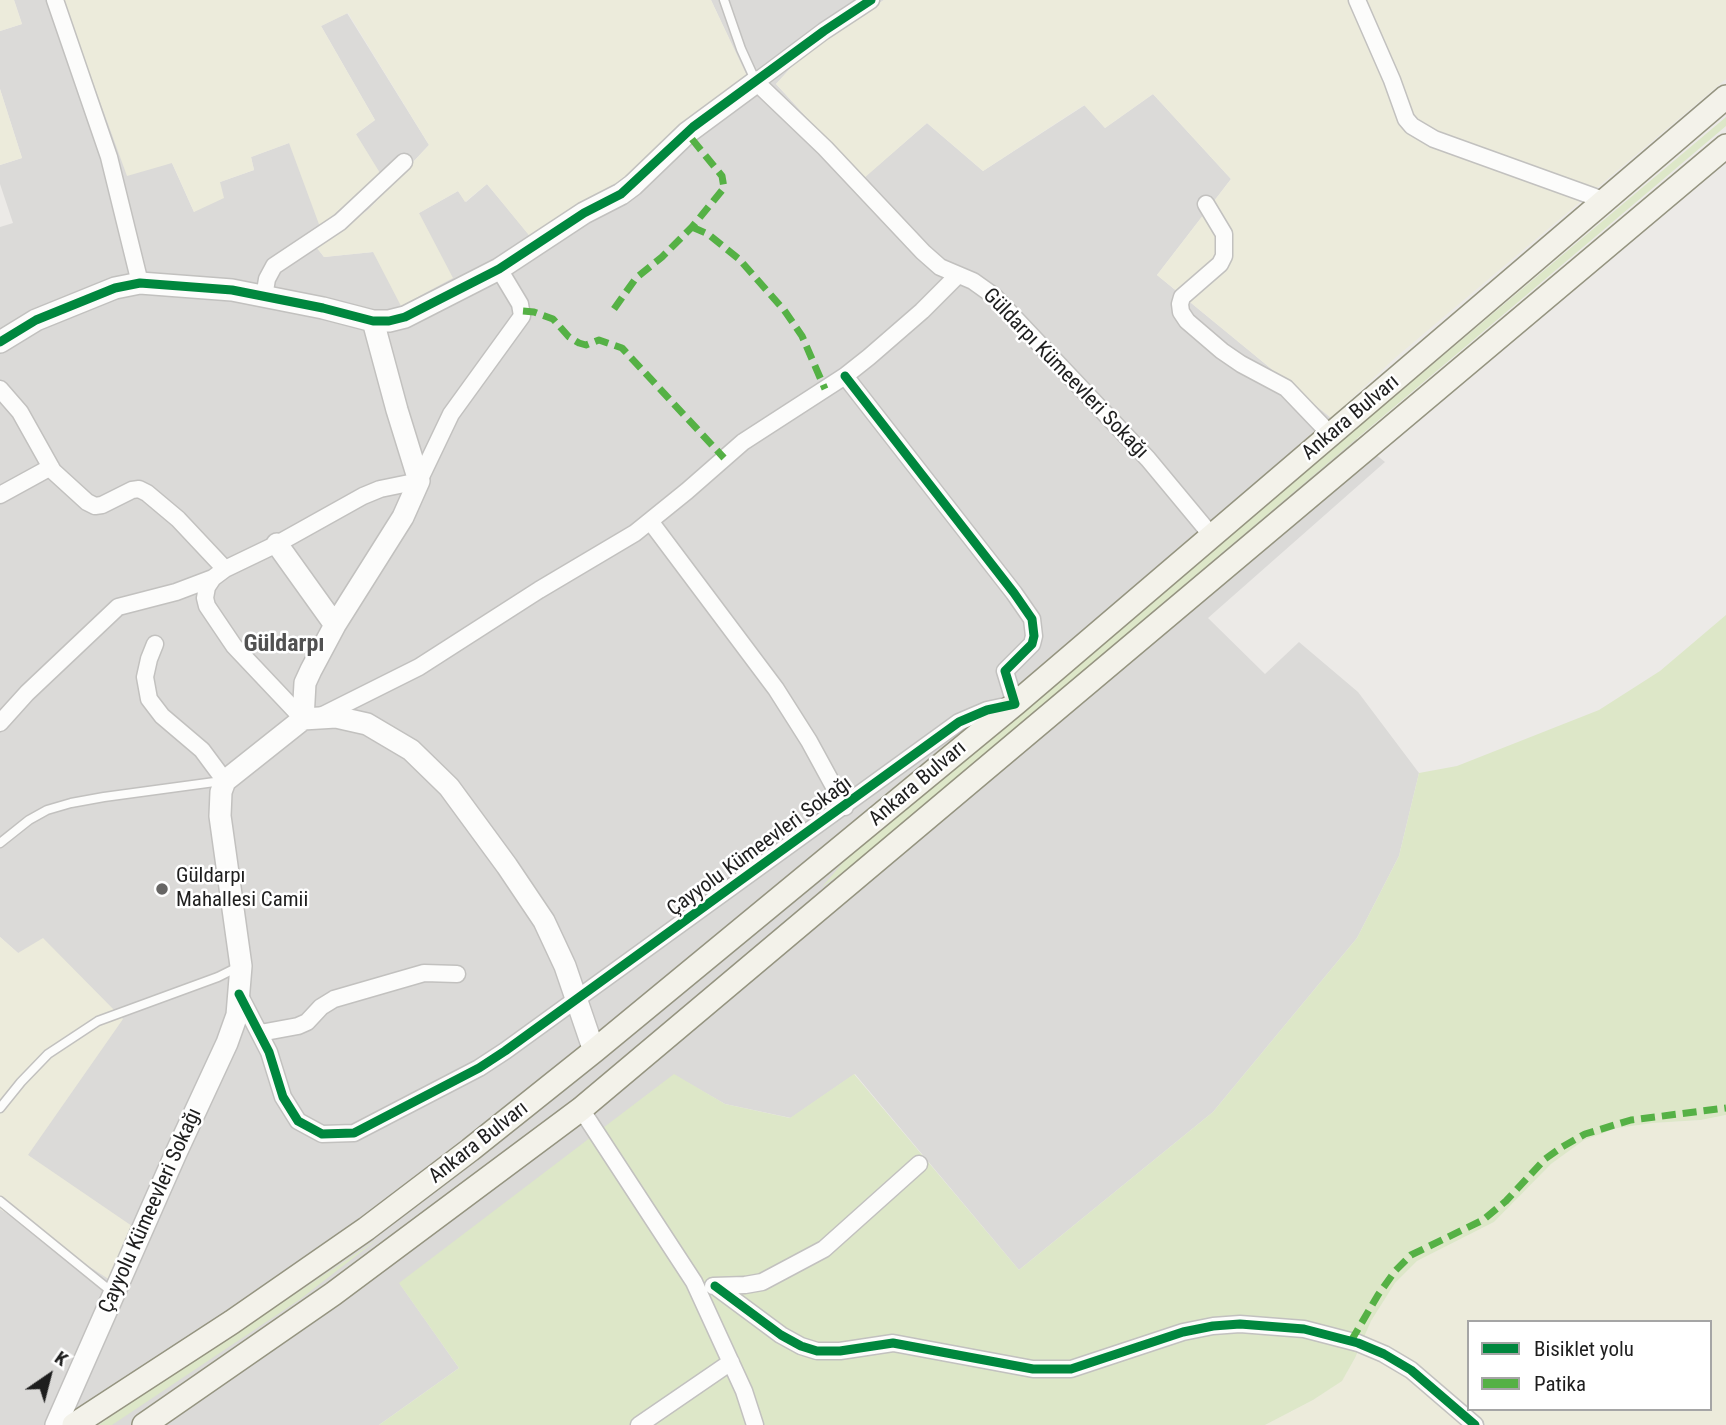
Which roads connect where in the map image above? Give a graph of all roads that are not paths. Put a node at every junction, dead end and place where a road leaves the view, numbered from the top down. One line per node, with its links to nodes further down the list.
1 (55, 0): 13 (street)
2 (724, 0): 5 (lane)
3 (872, 0): 5 (street)
4 (1357, 0): 9 (street)
5 (756, 82): 11 (street); 12 (street, Güldarpı Kümeevleri Sokağı)
6 (1726, 97): 9 (main road, Ankara Bulvarı)
7 (1720, 154): 42 (main road, Ankara Bulvarı)
8 (404, 162): 14 (street)
9 (1606, 201): 19 (main road, Ankara Bulvarı)
10 (1206, 204): 19 (street)
11 (499, 269): 15 (street); 21 (street)
12 (957, 276): 17 (street); 24 (street, Güldarpı Kümeevleri Sokağı)
13 (140, 283): 14 (street); 16 (street)
14 (264, 297): 15 (street)
15 (373, 321): 21 (street)
16 (0, 342)
17 (845, 376): 23 (street); 29 (street)
18 (0, 389): 20 (street)
19 (1331, 435): 24 (main road, Ankara Bulvarı)
20 (51, 467): 22 (street); 26 (street)
21 (419, 481): 25 (street); 27 (street)
22 (0, 495)
23 (650, 521): 30 (street); 33 (street, Çayyolu Kümeevleri Sokağı)
24 (1212, 536): 29 (main road, Ankara Bulvarı)
25 (277, 544): 26 (street); 27 (street)
26 (219, 573): 30 (street); 31 (street)
27 (335, 625): 30 (street)
28 (155, 644): 32 (street)
29 (1015, 704): 33 (street, Çayyolu Kümeevleri Sokağı); 40 (main road, Ankara Bulvarı)
30 (312, 718): 32 (street); 38 (street)
31 (0, 723)
32 (225, 781): 34 (lane); 35 (street, Çayyolu Kümeevleri Sokağı)
33 (845, 807): 38 (street, Çayyolu Kümeevleri Sokağı)
34 (0, 843)
35 (241, 966): 37 (street, Çayyolu Kümeevleri Sokağı); 41 (lane)
36 (457, 974): 39 (street)
37 (239, 994): 39 (street, Çayyolu Kümeevleri Sokağı); 47 (street, Çayyolu Kümeevleri Sokağı)
38 (577, 1000): 39 (street, Çayyolu Kümeevleri Sokağı); 40 (street)
39 (260, 1033)
40 (594, 1051): 42 (main road); 50 (main road, Ankara Bulvarı)
41 (0, 1108)
42 (581, 1109): 45 (street); 51 (main road, Ankara Bulvarı)
43 (919, 1164): 46 (street)
44 (0, 1201): 47 (lane)
45 (694, 1282): 46 (street); 48 (street)
46 (715, 1286): 54 (street)
47 (114, 1293): 49 (street, Çayyolu Kümeevleri Sokağı)
48 (731, 1362): 52 (street); 53 (street)
49 (56, 1425)
50 (74, 1425)
51 (144, 1425)
52 (639, 1425)
53 (754, 1425)
54 (1475, 1425)

